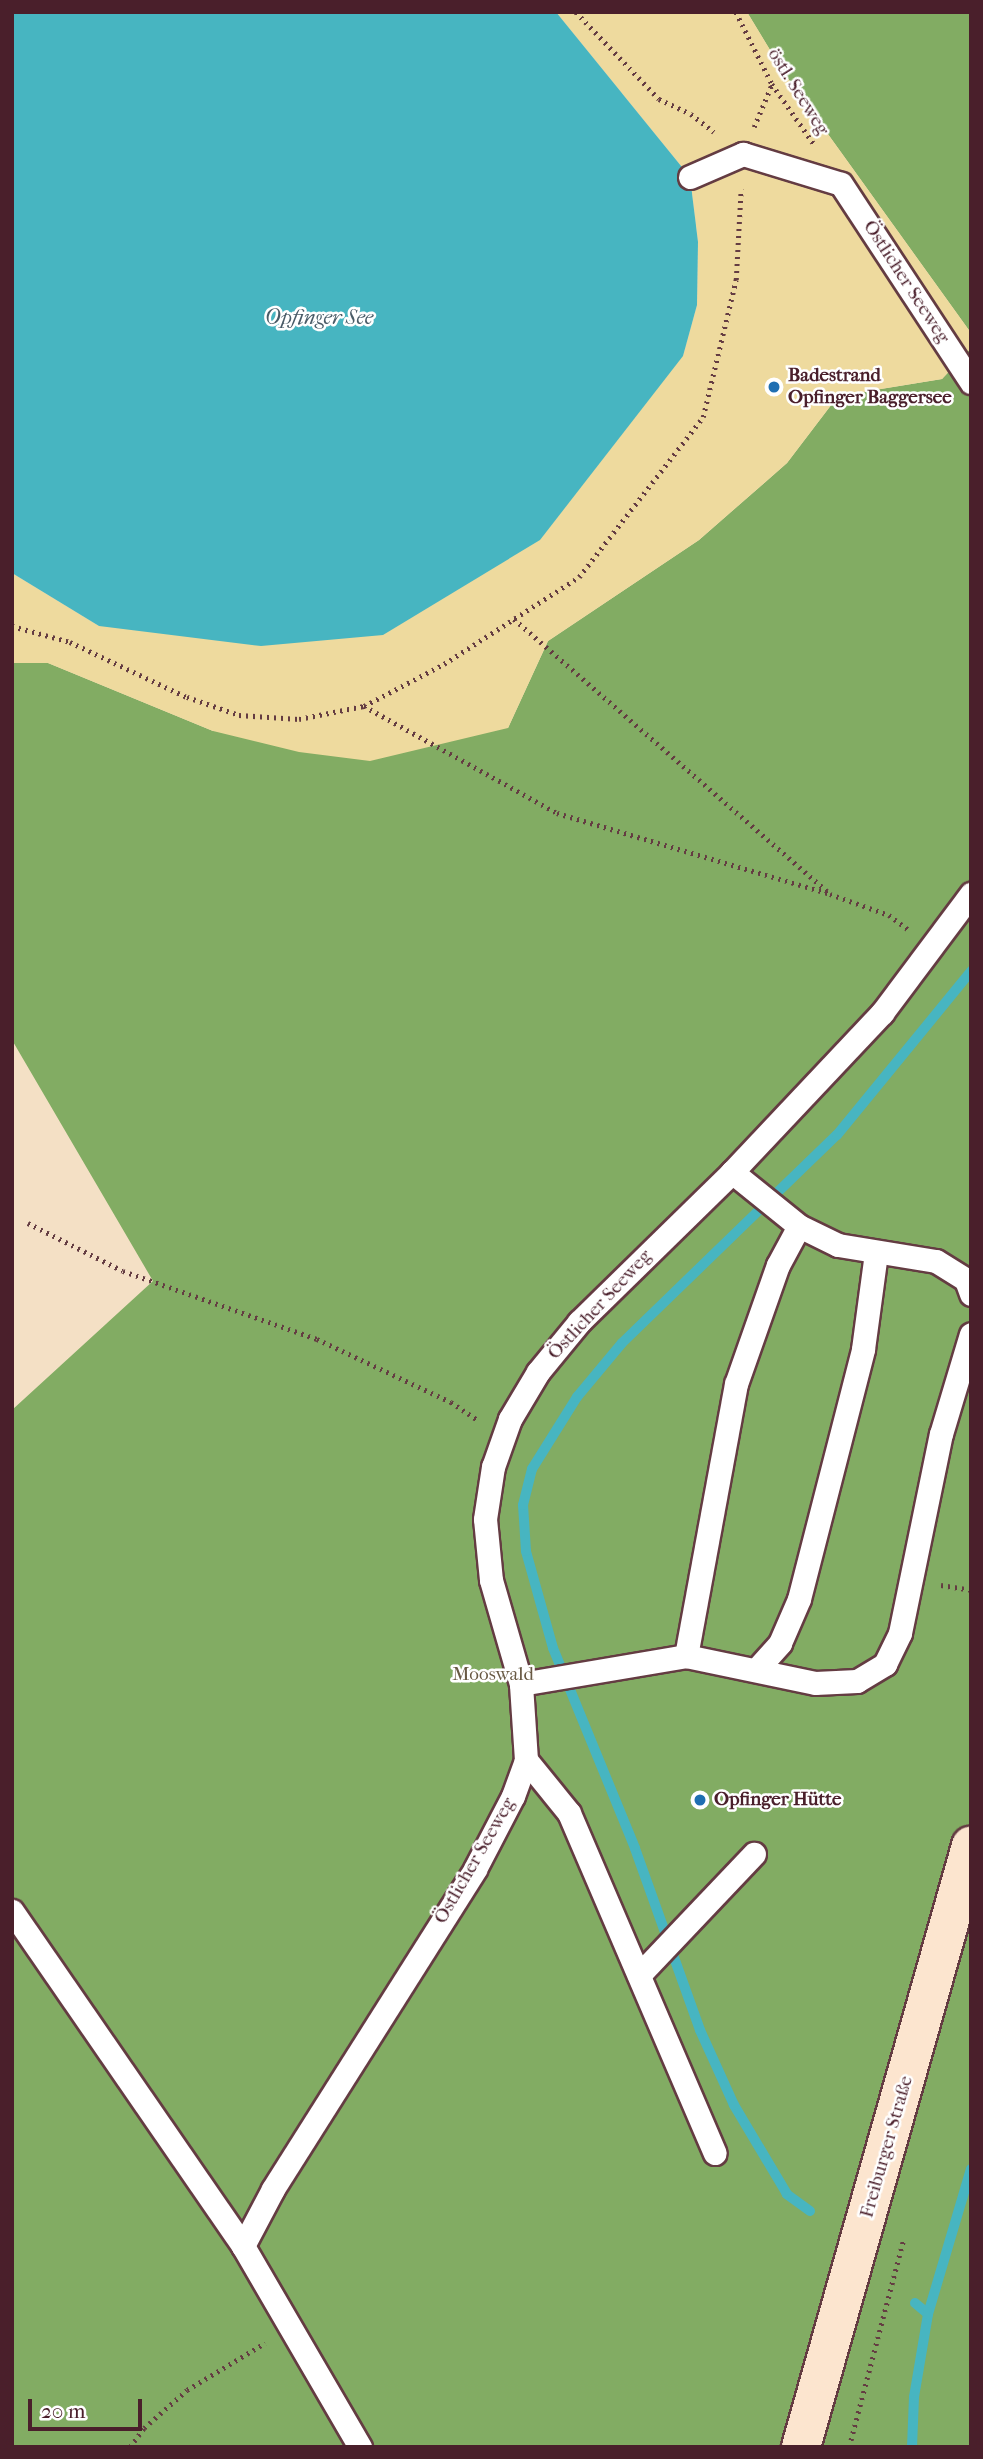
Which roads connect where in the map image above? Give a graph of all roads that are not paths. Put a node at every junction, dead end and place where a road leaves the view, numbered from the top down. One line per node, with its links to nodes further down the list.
1 (690, 177): 2 (lane, Östlicher Seeweg)
2 (971, 382)
3 (971, 894): 4 (lane, Östlicher Seeweg)
4 (732, 1172): 5 (lane); 11 (lane, Östlicher Seeweg)
5 (790, 1221): 6 (lane); 9 (lane)
6 (876, 1253): 7 (lane); 10 (lane)
7 (971, 1294)
8 (971, 1334): 10 (lane)
9 (686, 1656): 10 (lane); 11 (lane)
10 (757, 1670)
11 (530, 1683): 12 (lane, Östlicher Seeweg)
12 (526, 1760): 16 (lane); 18 (lane, Östlicher Seeweg)
13 (971, 1846): 20 (main road, Freiburger Straße)
14 (754, 1854): 16 (lane)
15 (12, 1911): 18 (lane)
16 (645, 1969): 17 (lane)
17 (715, 2153)
18 (243, 2246): 19 (lane)
19 (360, 2447)
20 (801, 2447)

